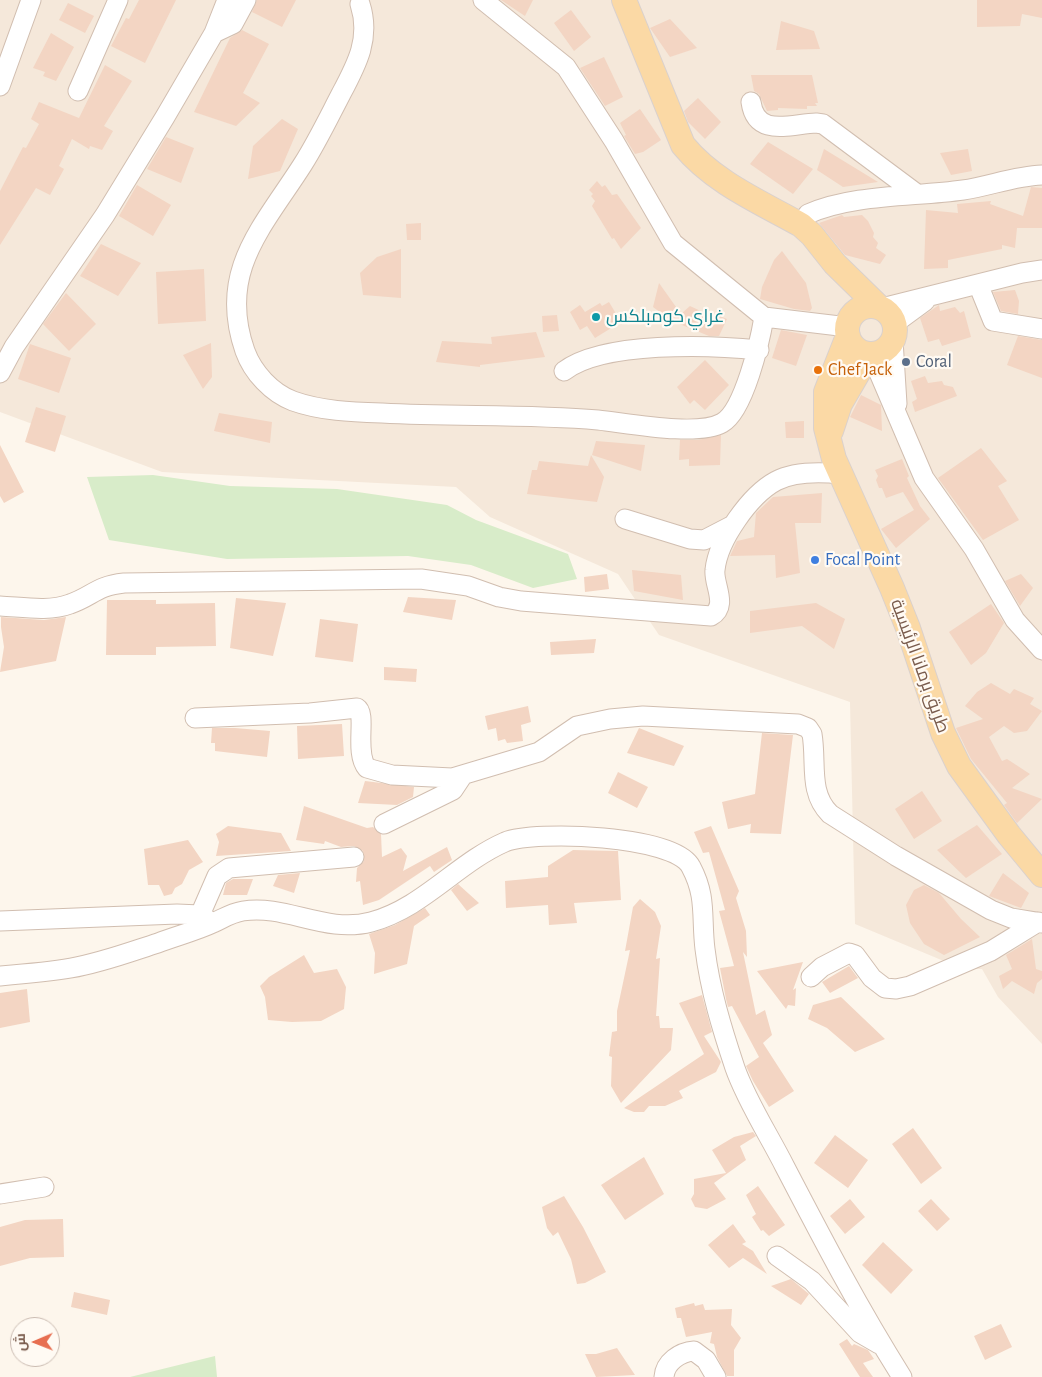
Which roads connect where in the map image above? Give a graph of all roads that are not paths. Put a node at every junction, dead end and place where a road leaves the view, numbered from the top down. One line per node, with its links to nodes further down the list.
1 (31, 0): 9 (street)
2 (118, 0): 10 (street)
3 (227, 0): 8 (street)
4 (246, 0): 8 (street)
5 (483, 0): 18 (street)
6 (624, 0): 14 (main road)
7 (360, 4): 22 (street)
8 (214, 33): 25 (street)
9 (0, 86)
10 (78, 91)
11 (751, 102): 13 (street)
12 (1042, 176): 13 (street)
13 (917, 194): 14 (street)
14 (801, 225): 15 (main road)
15 (835, 264): 19 (main road); 20 (main road)
16 (1042, 270): 17 (street)
17 (978, 284): 19 (street); 21 (street)
18 (764, 317): 20 (street); 22 (street)
19 (887, 319): 20 (main road); 23 (main road); 26 (street)
20 (848, 328): 23 (main road); 27 (main road, طريق برمانا الرئيسية)
21 (1042, 329)
22 (759, 350): 24 (street)
23 (870, 354): 26 (street); 27 (main road)
24 (564, 371)
25 (0, 373)
26 (897, 418): 32 (street)
27 (828, 440): 28 (main road, طريق برمانا الرئيسية)
28 (841, 474): 30 (street); 37 (main road, طريق برمانا الرئيسية)
29 (625, 519): 30 (street)
30 (733, 525): 31 (street)
31 (0, 606)
32 (1042, 650)
33 (195, 718): 34 (street)
34 (463, 775): 35 (street); 40 (street)
35 (384, 824)
36 (354, 857): 38 (street)
37 (1042, 875)
38 (207, 919): 39 (street); 41 (street); 46 (street)
39 (0, 921)
40 (1040, 923): 42 (street)
41 (0, 976)
42 (811, 977)
43 (44, 1187): 44 (street)
44 (0, 1194)
45 (778, 1256): 46 (street)
46 (883, 1346): 49 (street)
47 (664, 1377): 48 (street)
48 (716, 1377)
49 (902, 1377)

